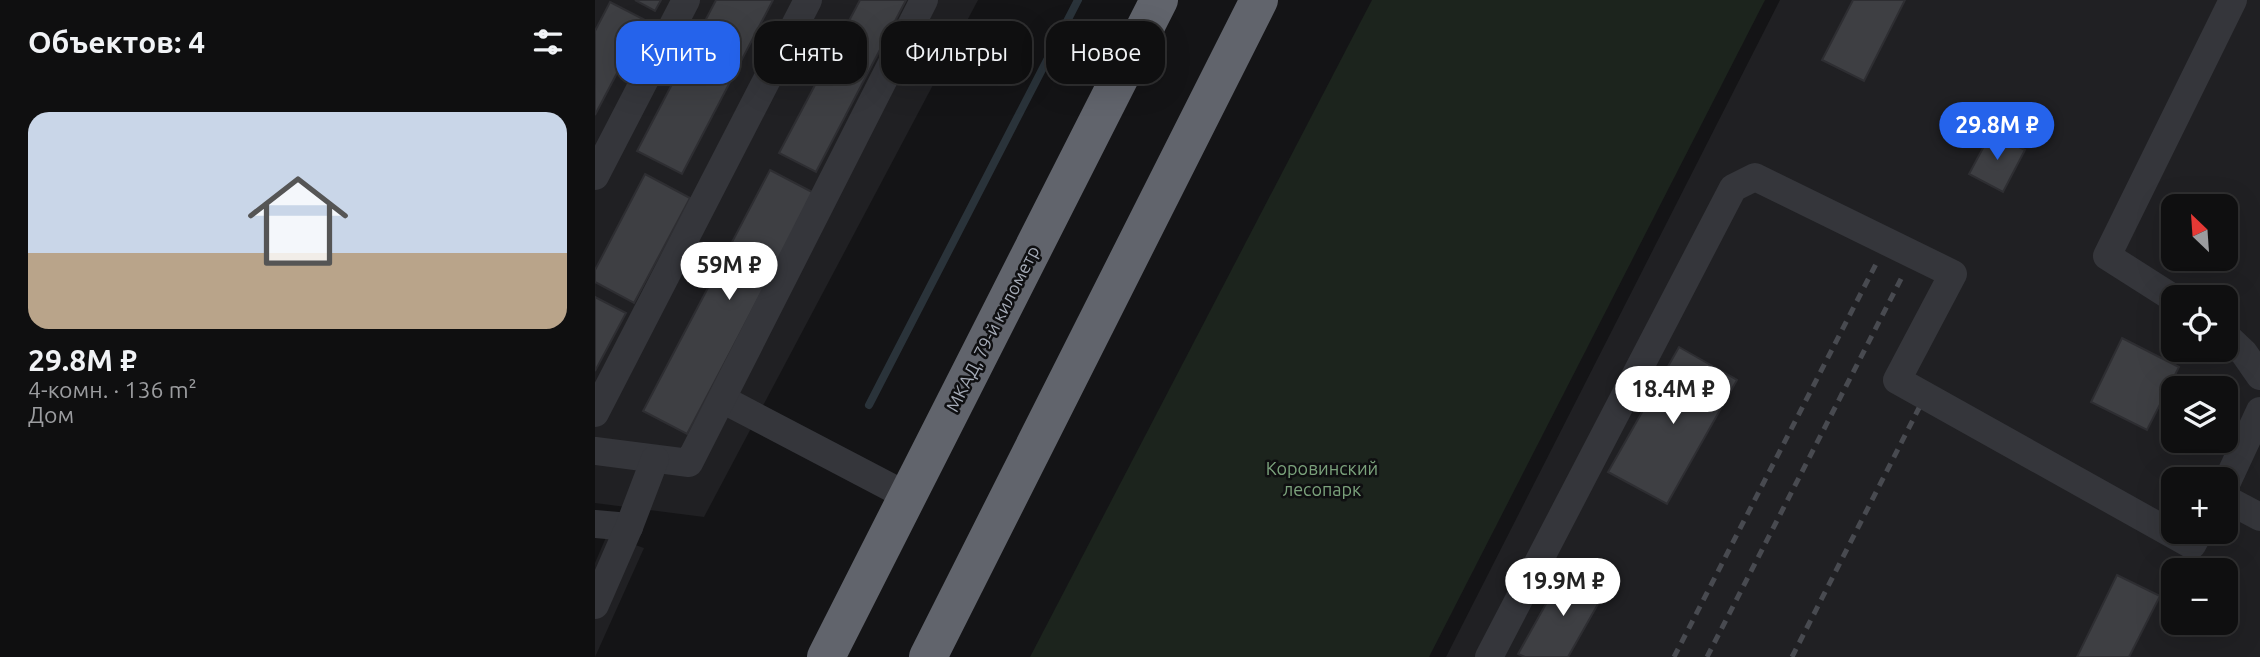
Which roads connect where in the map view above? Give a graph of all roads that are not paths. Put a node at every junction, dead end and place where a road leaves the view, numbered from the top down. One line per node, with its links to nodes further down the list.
1 (686, 0): 7 (lane)
2 (808, 0): 13 (lane)
3 (924, 0): 11 (lane)
4 (1159, 0): 17 (highway, МКАД, 79-й километр)
5 (1259, 0): 25 (highway)
6 (2233, 0): 8 (lane)
7 (595, 176)
8 (2161, 290)
9 (2238, 347): 10 (lane)
10 (2260, 376)
11 (722, 399): 15 (lane); 17 (lane)
12 (2260, 411): 16 (lane)
13 (595, 413)
14 (595, 451): 15 (lane)
15 (655, 459): 21 (lane)
16 (2234, 467)
17 (909, 496): 24 (highway, МКАД, 79-й километр)
18 (2238, 505): 19 (lane)
19 (2260, 517)
20 (595, 524): 21 (lane)
21 (629, 527): 23 (lane)
22 (2161, 528): 26 (lane)
23 (595, 605)
24 (827, 657)
25 (928, 657)
26 (1489, 657)

